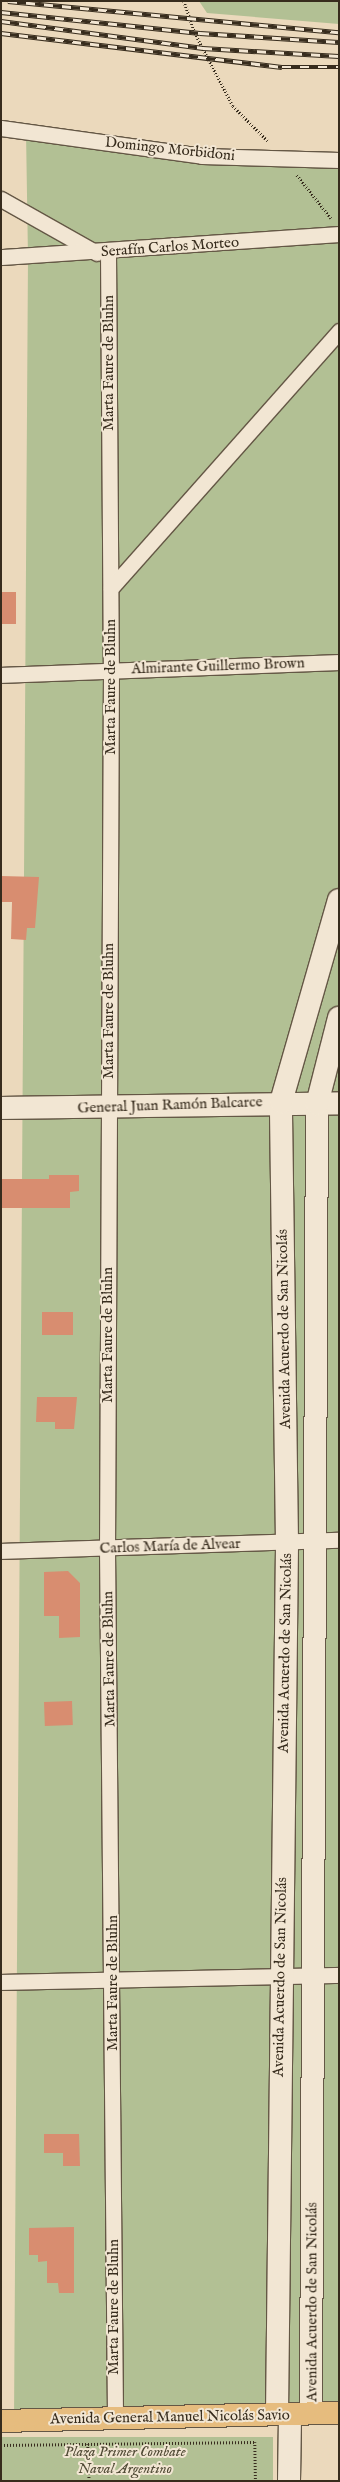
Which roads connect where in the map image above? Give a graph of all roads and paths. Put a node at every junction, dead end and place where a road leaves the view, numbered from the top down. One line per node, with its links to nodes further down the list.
1 (184, 1): 3 (path)
2 (1, 128): 3 (street, Domingo Morbidoni)
3 (285, 158): 4 (street, Domingo Morbidoni); 6 (path)
4 (339, 160)
5 (1, 199): 7 (street)
6 (337, 228): 7 (street, Serafín Carlos Morteo)
7 (103, 253): 8 (street, Serafín Carlos Morteo); 10 (street, Marta Faure de Bluhn)
8 (1, 257)
9 (339, 331): 10 (street)
10 (111, 588): 12 (street, Marta Faure de Bluhn)
11 (339, 662): 12 (street, Almirante Guillermo Brown)
12 (111, 670): 13 (street, Almirante Guillermo Brown); 19 (street, Marta Faure de Bluhn)
13 (1, 675)
14 (339, 900): 16 (street, Avenida Acuerdo de San Nicolás)
15 (339, 1018): 18 (street, Avenida Acuerdo de San Nicolás)
16 (281, 1102): 18 (street, General Juan Ramón Balcarce); 19 (street, General Juan Ramón Balcarce); 23 (street, Avenida Acuerdo de San Nicolás)
17 (339, 1103): 18 (street, General Juan Ramón Balcarce)
18 (317, 1104): 22 (street, Avenida Acuerdo de San Nicolás)
19 (108, 1107): 20 (street, General Juan Ramón Balcarce); 24 (street, Marta Faure de Bluhn)
20 (1, 1108)
21 (339, 1540): 22 (street, Carlos María de Alvear)
22 (316, 1541): 23 (street, Carlos María de Alvear); 26 (street, Avenida Acuerdo de San Nicolás)
23 (287, 1542): 24 (street, Carlos María de Alvear); 28 (street, Avenida Acuerdo de San Nicolás)
24 (107, 1549): 25 (street, Carlos María de Alvear); 29 (street, Marta Faure de Bluhn)
25 (1, 1551)
26 (313, 1975): 27 (street); 28 (street); 32 (street, Avenida Acuerdo de San Nicolás)
27 (339, 1975)
28 (280, 1976): 29 (street); 33 (street, Avenida Acuerdo de San Nicolás)
29 (114, 1980): 30 (street); 34 (street, Marta Faure de Bluhn)
30 (1, 1982)
31 (339, 2412): 32 (main road, Avenida General Manuel Nicolás Savio)
32 (311, 2413): 33 (main road, Avenida General Manuel Nicolás Savio)
33 (283, 2414): 34 (main road, Avenida General Manuel Nicolás Savio); 40 (street, Avenida Acuerdo de San Nicolás)
34 (115, 2418): 35 (main road, Avenida General Manuel Nicolás Savio)
35 (7, 2421)
36 (88, 2444): 37 (path); 38 (path); 39 (path)
37 (1, 2445)
38 (89, 2481)
39 (256, 2481)
40 (289, 2481)

